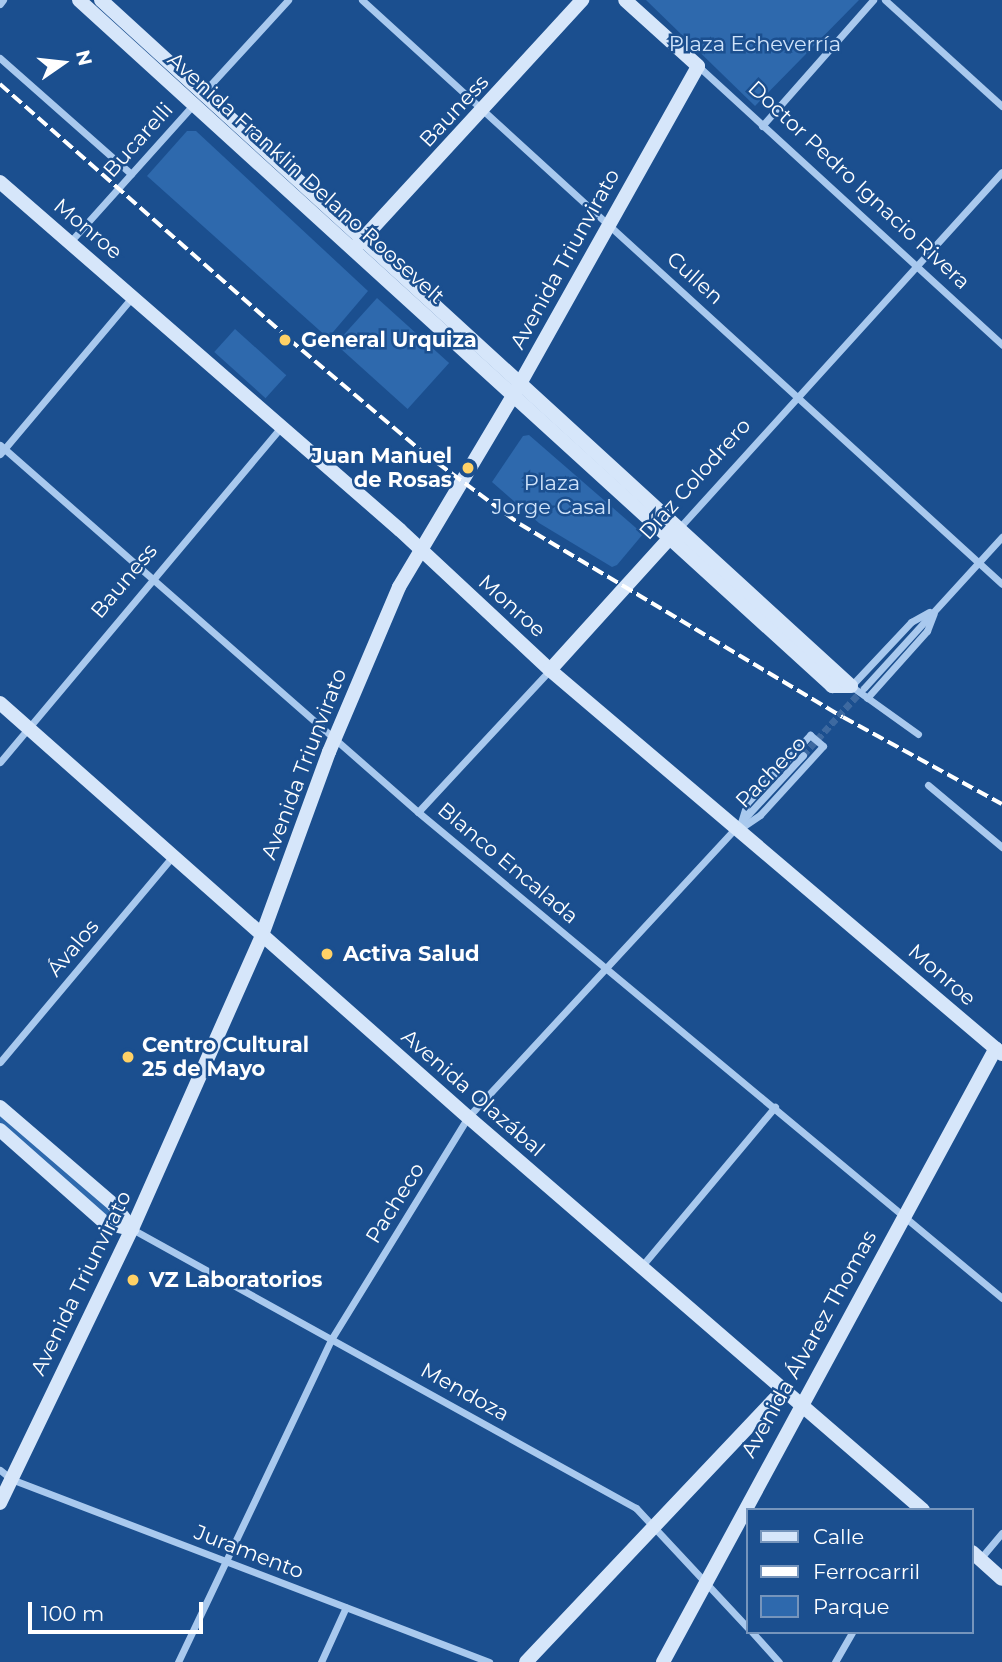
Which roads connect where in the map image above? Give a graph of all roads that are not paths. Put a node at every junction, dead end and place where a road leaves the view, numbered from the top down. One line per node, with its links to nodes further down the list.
1 (79, 0): 11 (main road, Avenida Franklin Delano Roosevelt)
2 (101, 0): 11 (main road, Avenida Franklin Delano Roosevelt)
3 (288, 0): 11 (street, Bucarelli)
4 (362, 0): 13 (street, Cullen)
5 (582, 0): 13 (main road, Bauness)
6 (625, 0): 10 (main road, Doctor Pedro Ignacio Rivera)
7 (873, 0): 14 (street)
8 (885, 0): 12 (street)
9 (0, 58): 16 (street)
10 (698, 66): 14 (street, Doctor Pedro Ignacio Rivera); 18 (main road, Avenida Triunvirato)
11 (198, 99): 16 (street, Bucarelli); 20 (main road, Avenida Franklin Delano Roosevelt)
12 (1002, 106)
13 (485, 109): 18 (street, Cullen); 20 (main road, Bauness)
14 (762, 125): 21 (street, Doctor Pedro Ignacio Rivera)
15 (1002, 172): 21 (street, Díaz Colodrero)
16 (131, 174): 19 (street, Bucarelli)
17 (0, 182): 19 (main road, Monroe)
18 (609, 223): 24 (main road, Avenida Triunvirato); 25 (street, Cullen)
19 (70, 242): 22 (main road, Monroe)
20 (358, 244): 24 (main road, Avenida Franklin Delano Roosevelt); 26 (main road, Avenida Franklin Delano Roosevelt)
21 (916, 267): 23 (street, Doctor Pedro Ignacio Rivera); 25 (street, Díaz Colodrero)
22 (134, 295): 27 (main road, Monroe); 28 (street)
23 (1002, 345)
24 (520, 382): 26 (main road, Avenida Triunvirato); 29 (main road, Avenida Franklin Delano Roosevelt)
25 (799, 395): 29 (street, Díaz Colodrero); 32 (street, Cullen)
26 (513, 396): 29 (main road, Avenida Franklin Delano Roosevelt); 31 (main road, Avenida Triunvirato)
27 (281, 427): 31 (main road, Monroe); 33 (street, Bauness)
28 (1, 449): 33 (street, Blanco Encalada)
29 (675, 533): 36 (main road, Díaz Colodrero); 37 (main road, Avenida Franklin Delano Roosevelt)
30 (1002, 537): 32 (street)
31 (421, 551): 36 (main road, Monroe); 42 (main road, Avenida Triunvirato)
32 (979, 562): 34 (street, Cullen); 35 (street)
33 (154, 577): 40 (street, Bauness); 42 (street, Blanco Encalada)
34 (1002, 583)
35 (935, 608): 37 (street); 37 (street); 38 (street)
36 (550, 670): 46 (street, Díaz Colodrero); 47 (main road, Monroe)
37 (858, 687): 38 (street, Avenida Franklin Delano Roosevelt)
38 (867, 698): 41 (street, Avenida Franklin Delano Roosevelt)
39 (0, 703): 40 (main road, Avenida Olazábal)
40 (29, 728): 44 (street, Bauness); 49 (main road, Avenida Olazábal)
41 (918, 734)
42 (336, 736): 46 (street, Blanco Encalada); 50 (main road, Avenida Triunvirato)
43 (803, 755): 47 (street, Pacheco)
44 (0, 762)
45 (928, 785): 48 (street)
46 (418, 812): 51 (street, Blanco Encalada)
47 (739, 829): 47 (street, Pacheco); 51 (street, Pacheco); 52 (main road, Monroe)
48 (1002, 848)
49 (172, 856): 50 (main road, Avenida Olazábal); 53 (street, Ávalos)
50 (262, 935): 56 (main road, Avenida Olazábal); 59 (main road, Avenida Triunvirato)
51 (606, 967): 55 (street, Blanco Encalada); 56 (street, Pacheco)
52 (999, 1051): 58 (main road, Avenida Álvarez Thomas)
53 (0, 1062)
54 (0, 1107): 59 (main road)
55 (775, 1107): 58 (street, Blanco Encalada); 60 (street)
56 (468, 1117): 60 (main road, Avenida Olazábal); 62 (street, Pacheco)
57 (0, 1130): 59 (main road)
58 (904, 1216): 61 (street, Blanco Encalada); 64 (main road, Avenida Álvarez Thomas)
59 (132, 1228): 62 (street, Mendoza); 65 (main road, Avenida Triunvirato)
60 (641, 1266): 63 (main road, Avenida Olazábal)
61 (1002, 1297)
62 (332, 1338): 68 (street, Mendoza); 71 (street, Pacheco)
63 (784, 1389): 64 (main road, Avenida Olazábal); 68 (main road)
64 (802, 1404): 67 (main road, Avenida Olazábal); 73 (main road, Avenida Álvarez Thomas)
65 (6, 1474): 66 (main road, Avenida Triunvirato); 71 (street, Juramento)
66 (0, 1503)
67 (919, 1508)
68 (654, 1526): 73 (street, Mendoza); 81 (main road)
69 (1002, 1533): 70 (street)
70 (976, 1556): 72 (main road)
71 (224, 1562): 74 (street, Juramento); 78 (street, Pacheco)
72 (1002, 1578)
73 (705, 1581): 75 (street, Mendoza); 82 (main road, Avenida Álvarez Thomas)
74 (346, 1607): 79 (street); 80 (street, Juramento)
75 (746, 1626)
76 (754, 1634): 83 (street, Mendoza)
77 (851, 1634): 84 (street)
78 (178, 1662)
79 (321, 1662)
80 (489, 1662)
81 (526, 1662)
82 (663, 1662)
83 (779, 1662)
84 (835, 1662)

